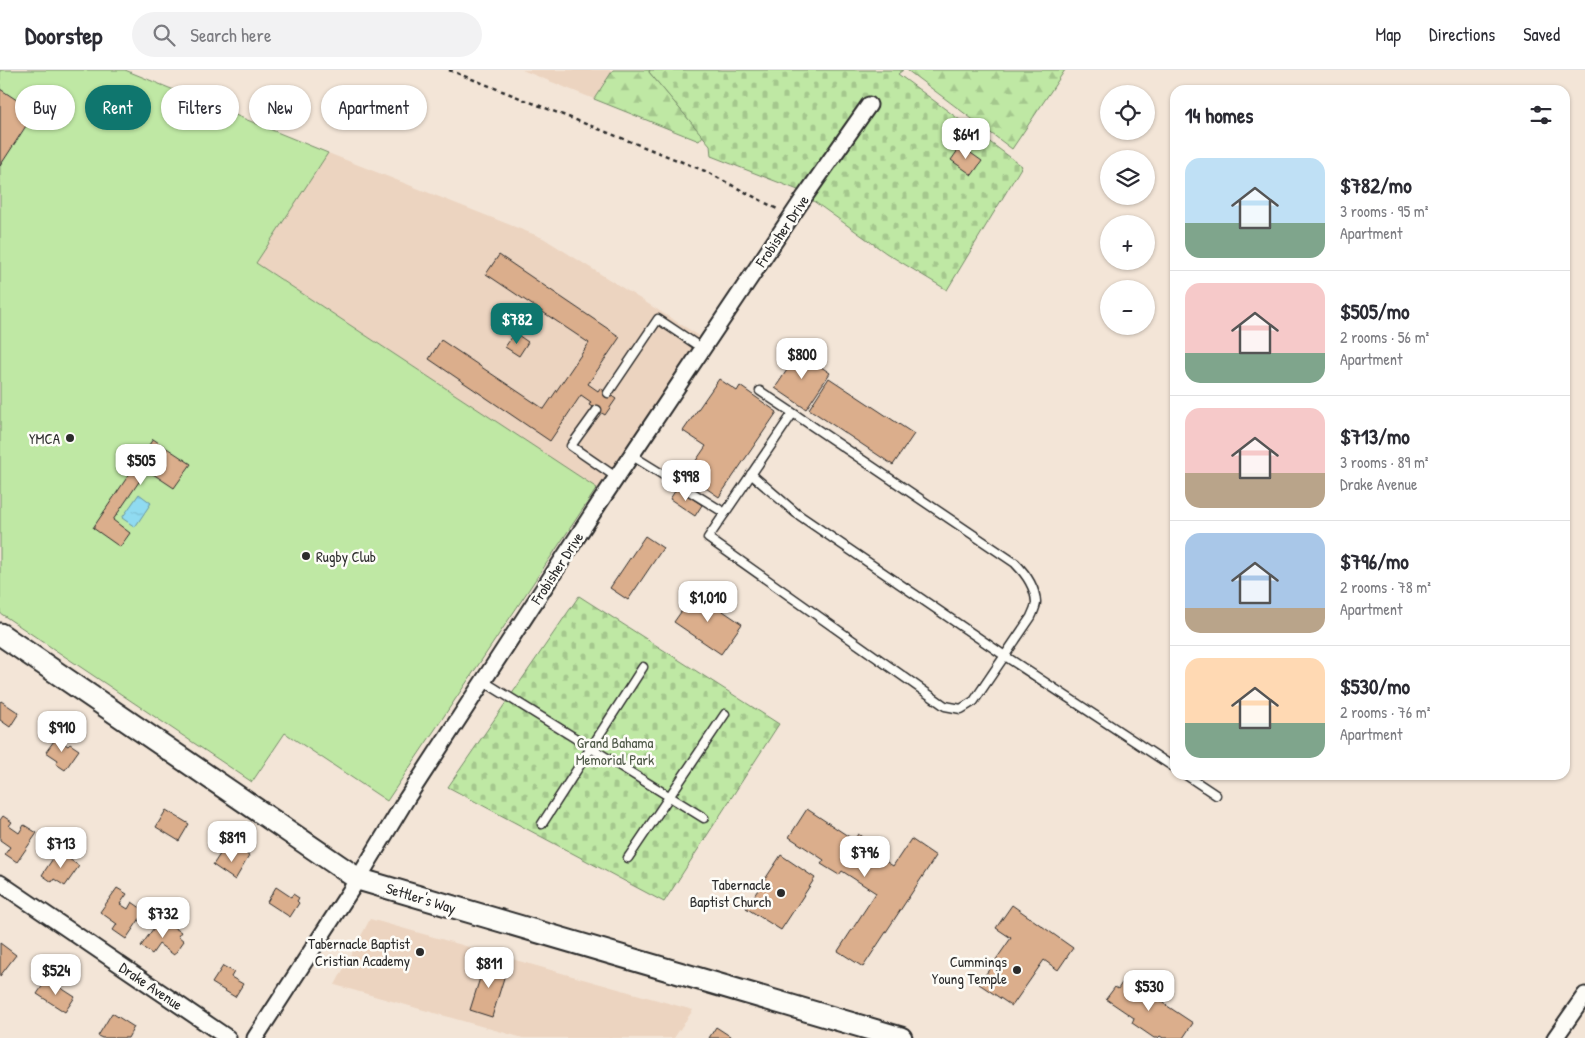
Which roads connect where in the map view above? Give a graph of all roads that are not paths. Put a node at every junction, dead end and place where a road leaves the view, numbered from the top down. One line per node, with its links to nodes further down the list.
1 (869, 105): 2 (street, Frobisher Drive)
2 (703, 349): 4 (lane); 7 (street, Frobisher Drive)
3 (760, 391): 6 (lane)
4 (608, 393)
5 (596, 410): 9 (lane)
6 (793, 413): 8 (lane); 12 (lane)
7 (631, 455): 9 (street, Frobisher Drive); 10 (lane)
8 (751, 474): 10 (lane); 12 (lane)
9 (616, 477): 14 (street, Frobisher Drive)
10 (725, 513): 12 (lane)
11 (0, 634): 24 (main road, Settler's Way)
12 (1004, 656): 17 (lane)
13 (643, 667): 16 (lane)
14 (483, 682): 16 (lane); 24 (street, Frobisher Drive)
15 (725, 714): 20 (lane)
16 (591, 748): 20 (lane); 22 (lane)
17 (1170, 765)
18 (1194, 780): 19 (lane)
19 (1216, 795)
20 (669, 796): 21 (lane); 23 (lane)
21 (704, 818)
22 (542, 824)
23 (628, 858)
24 (358, 879): 28 (street, Frobisher Drive); 29 (main road, Settler's Way)
25 (0, 883): 27 (street, Drake Avenue)
26 (1585, 995): 30 (street)
27 (228, 1038)
28 (255, 1038)
29 (901, 1038)
30 (1555, 1038)

